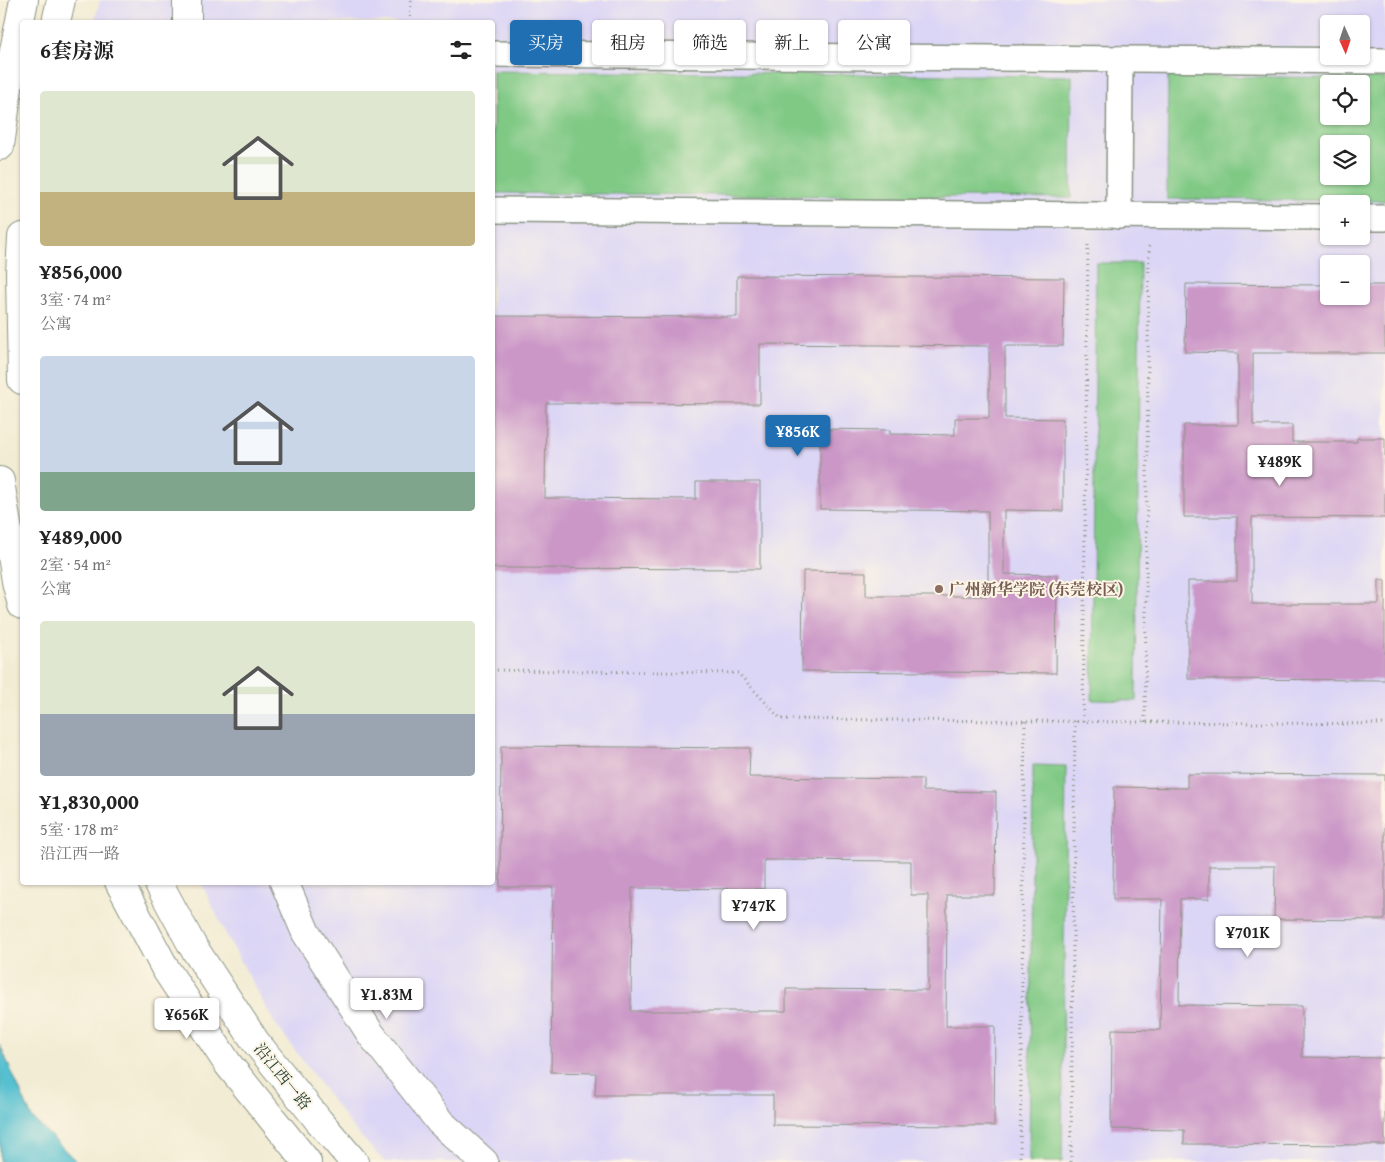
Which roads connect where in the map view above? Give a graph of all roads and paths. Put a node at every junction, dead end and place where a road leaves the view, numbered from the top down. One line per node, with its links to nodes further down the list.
1 (24, 0): 5 (street)
2 (61, 0): 7 (street)
3 (187, 0): 8 (street)
4 (411, 0): 9 (path)
5 (20, 20)
6 (20, 20): 13 (street)
7 (56, 20)
8 (187, 20)
9 (410, 20)
10 (495, 54): 11 (street)
11 (1120, 59): 12 (street); 16 (street)
12 (1385, 61)
13 (0, 146)
14 (495, 210): 15 (street)
15 (1088, 216): 16 (street); 26 (path)
16 (1119, 216): 17 (street)
17 (1149, 216): 18 (street); 27 (path)
18 (1320, 218)
19 (1370, 218): 20 (street)
20 (1385, 218)
21 (0, 481): 22 (street)
22 (20, 597)
23 (495, 670): 24 (path)
24 (1025, 721): 25 (path); 35 (path)
25 (1075, 721): 26 (path); 36 (path)
26 (1083, 721): 27 (path)
27 (1145, 722): 28 (path)
28 (1385, 724)
29 (121, 885): 32 (street)
30 (160, 885): 33 (street, 沿江西一路)
31 (285, 885): 34 (street)
32 (307, 1162)
33 (354, 1162)
34 (484, 1162)
35 (1020, 1162)
36 (1071, 1162)

